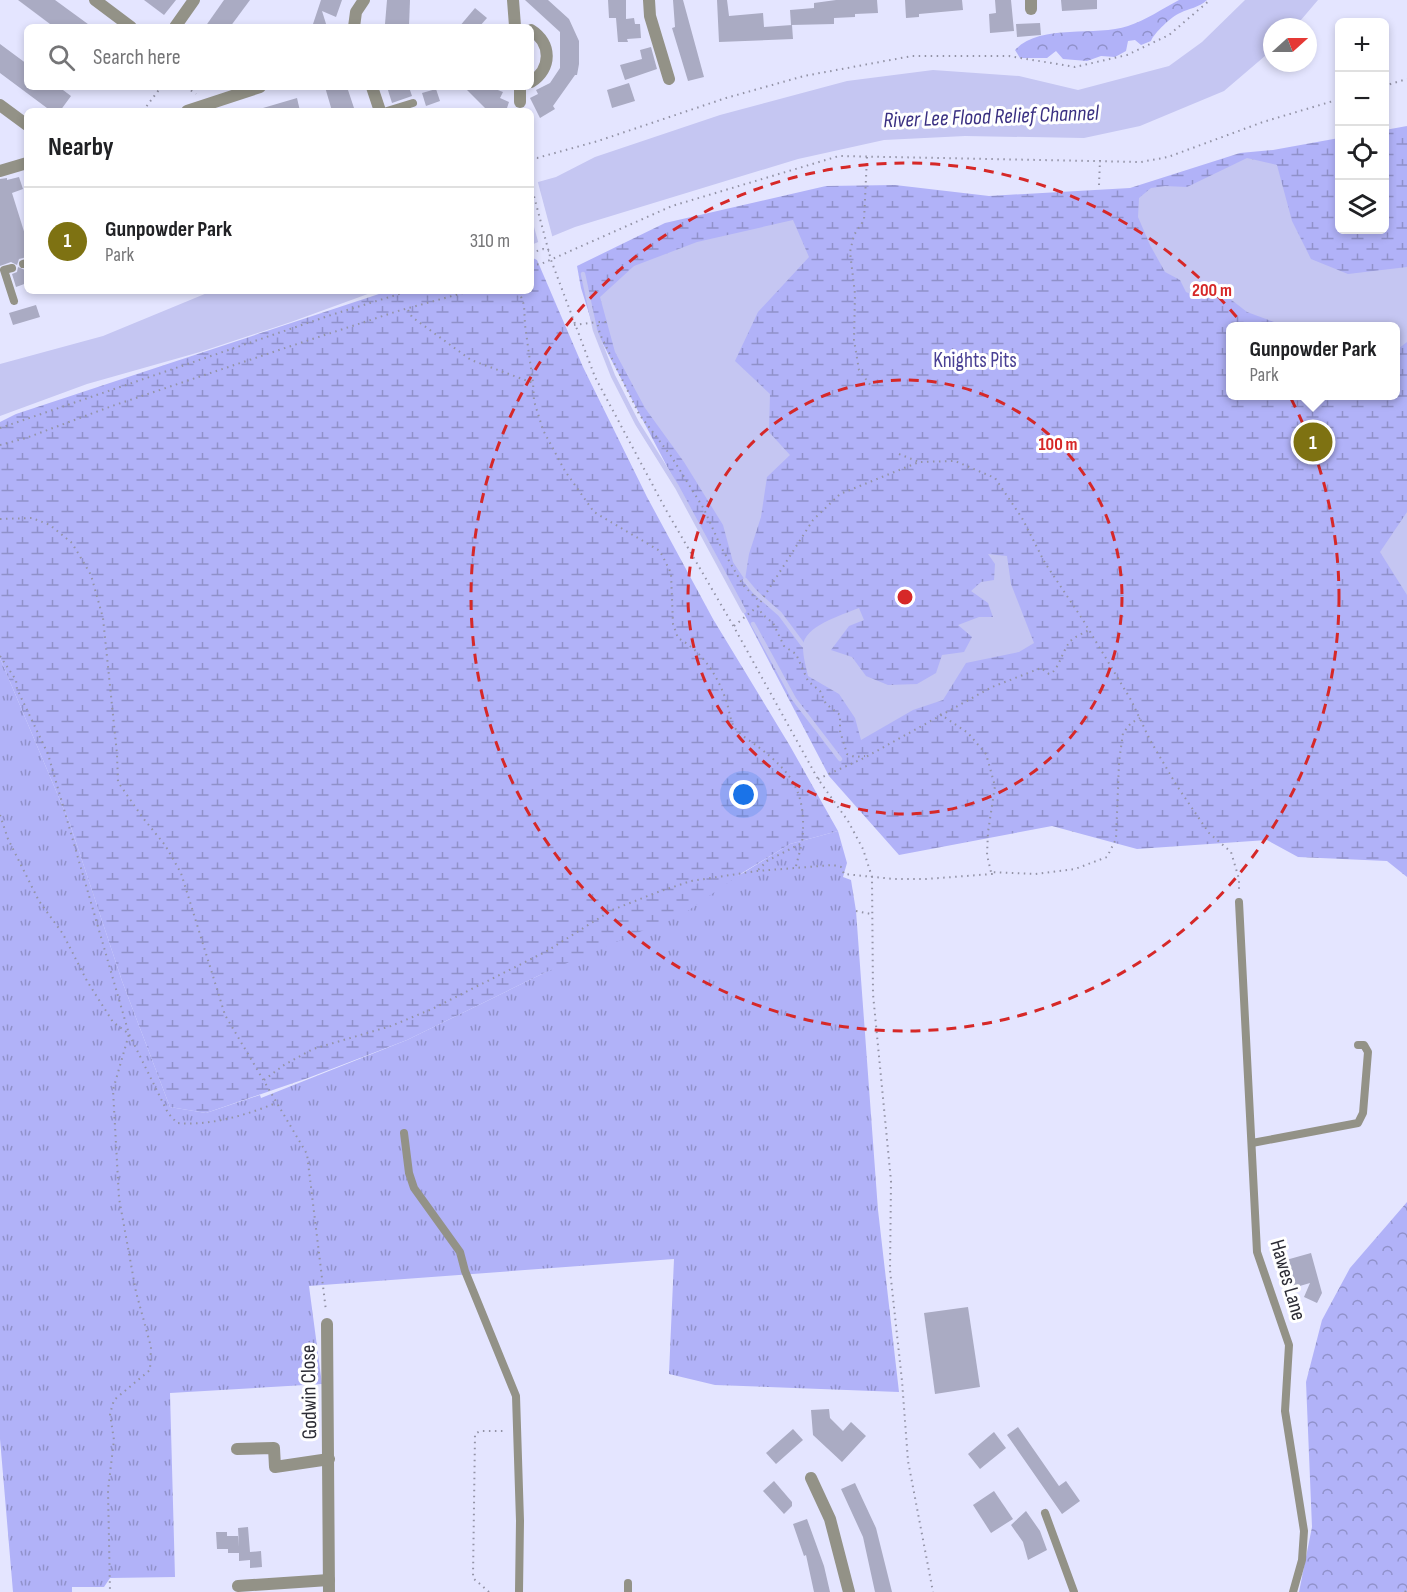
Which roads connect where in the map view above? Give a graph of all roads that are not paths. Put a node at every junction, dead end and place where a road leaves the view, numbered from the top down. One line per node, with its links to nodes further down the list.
1 (95, 0): 6 (street)
2 (194, 0): 7 (street)
3 (364, 0): 8 (street)
4 (513, 0): 9 (street)
5 (649, 0): 12 (street)
6 (127, 24)
7 (177, 24)
8 (354, 24)
9 (514, 24)
10 (534, 32): 11 (street)
11 (534, 79)
12 (669, 79)
13 (251, 90): 19 (street)
14 (373, 90): 20 (street)
15 (520, 90): 16 (street)
16 (520, 102)
17 (413, 103): 21 (lane)
18 (0, 105): 22 (street)
19 (196, 108)
20 (379, 108)
21 (397, 108)
22 (24, 123)
23 (24, 164): 24 (street)
24 (0, 171)
25 (12, 268): 26 (lane)
26 (14, 301)
27 (1239, 902): 30 (lane, Hawes Lane)
28 (1358, 1045): 30 (lane)
29 (404, 1133): 39 (lane)
30 (1252, 1143): 43 (lane, Hawes Lane)
31 (327, 1324): 33 (street, Godwin Close)
32 (237, 1449): 33 (street, Godwin Close)
33 (329, 1459): 38 (street, Godwin Close)
34 (811, 1478): 41 (street)
35 (1045, 1514): 42 (lane)
36 (628, 1583): 40 (lane)
37 (238, 1586): 38 (street, Godwin Close)
38 (329, 1586)
39 (519, 1592)
40 (628, 1592)
41 (849, 1592)
42 (1074, 1592)
43 (1293, 1592)

